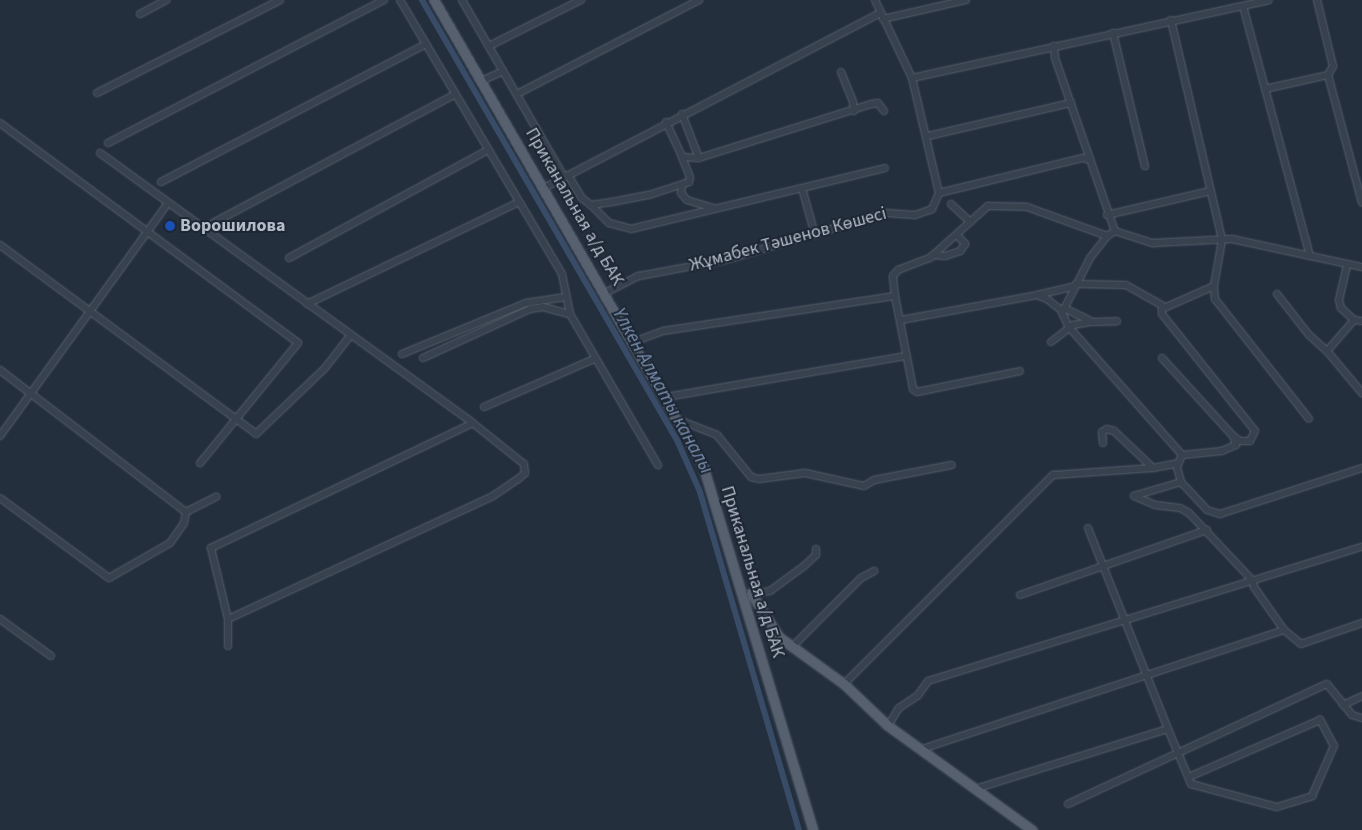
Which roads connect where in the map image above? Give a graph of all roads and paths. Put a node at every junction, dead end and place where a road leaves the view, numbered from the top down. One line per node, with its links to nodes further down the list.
1 (166, 0): 14 (street)
2 (280, 0): 27 (street)
3 (384, 0): 37 (street)
4 (400, 0): 18 (street)
5 (434, 0): 25 (main road, Приканальная а/д БАК)
6 (581, 0): 19 (street)
7 (699, 0): 28 (street)
8 (875, 0): 15 (street)
9 (966, 0): 15 (street)
10 (1269, 0): 13 (street)
11 (1316, 0): 23 (street)
12 (465, 1): 19 (street)
13 (1244, 6): 16 (street); 26 (street)
14 (140, 14)
15 (881, 16): 24 (street); 33 (street)
16 (1171, 20): 17 (street); 50 (street)
17 (1113, 33): 20 (street); 43 (street)
18 (426, 44): 29 (street); 46 (street)
19 (489, 46): 21 (street)
20 (1054, 46): 24 (street); 30 (street)
21 (503, 71): 25 (street); 28 (street)
22 (841, 72): 31 (street)
23 (1328, 74): 26 (street); 54 (street)
24 (912, 78): 36 (street)
25 (481, 81): 48 (main road, Приканальная а/д БАК)
26 (1266, 89): 69 (street)
27 (97, 93)
28 (517, 94): 45 (street)
29 (454, 95): 38 (street); 60 (street)
30 (1070, 103): 36 (street); 42 (street)
31 (854, 111): 32 (street); 41 (street)
32 (884, 111)
33 (682, 114): 34 (street); 41 (street)
34 (666, 122): 40 (street); 45 (street)
35 (0, 123): 62 (street)
36 (928, 136): 51 (street)
37 (108, 143)
38 (488, 150): 52 (street); 70 (street)
39 (100, 153): 53 (street)
40 (682, 157): 41 (street); 47 (street)
41 (699, 158)
42 (1090, 160): 51 (street); 58 (street)
43 (1145, 166)
44 (886, 168): 49 (street)
45 (566, 176): 48 (street); 56 (street)
46 (161, 182)
47 (682, 186): 56 (street); 57 (street)
48 (544, 188): 75 (main road, Приканальная а/д БАК)
49 (802, 188): 57 (street); 63 (street)
50 (1210, 191): 58 (street); 66 (street)
51 (939, 193): 63 (street, Жұмабек Тәшенов Көшесі)
52 (519, 202): 79 (street); 80 (street)
53 (168, 203): 62 (street); 80 (street)
54 (1362, 203)
55 (951, 204): 59 (street)
56 (591, 205): 57 (street)
57 (715, 208)
58 (1108, 215): 61 (street)
59 (970, 222): 64 (street); 65 (street)
60 (213, 223)
61 (1114, 231): 65 (street); 66 (street)
62 (147, 233): 83 (street); 106 (street)
63 (815, 235): 75 (street, Жұмабек Тәшенов Көшесі)
64 (957, 235): 68 (street); 68 (street)
65 (1107, 236): 73 (street)
66 (1222, 240): 69 (street); 74 (street)
67 (0, 245): 83 (street)
68 (933, 255): 78 (street)
69 (1310, 256): 71 (street)
70 (289, 258)
71 (1347, 264): 72 (street); 86 (street)
72 (1362, 267)
73 (1075, 285): 77 (street); 81 (street); 82 (street)
74 (1214, 286): 81 (street); 107 (street)
75 (605, 293): 92 (main road, Приканальная а/д БАК)
76 (1277, 294): 94 (street)
77 (1037, 295): 82 (street); 85 (street)
78 (895, 296): 85 (street); 92 (street)
79 (566, 297): 84 (street); 95 (street)
80 (307, 304): 91 (street)
81 (1165, 307): 111 (street)
82 (1063, 310): 89 (street); 90 (street)
83 (93, 311): 102 (street); 106 (street)
84 (570, 314): 97 (street); 98 (street)
85 (901, 320): 96 (street)
86 (1354, 320): 88 (street); 94 (street)
87 (1117, 321): 89 (street)
88 (1362, 321)
89 (1094, 322): 90 (street)
90 (1069, 328): 93 (street); 113 (street)
91 (350, 336): 106 (street); 109 (street)
92 (633, 342): 104 (main road, Приканальная а/д БАК)
93 (1051, 342)
94 (1327, 351): 103 (street)
95 (402, 354)
96 (907, 356): 101 (street); 104 (street)
97 (423, 358)
98 (594, 358): 105 (street); 116 (street)
99 (1162, 358): 111 (street)
100 (0, 370): 102 (street)
101 (1020, 371)
102 (32, 393): 110 (street); 123 (street)
103 (1362, 393)
104 (666, 398): 108 (main road, Приканальная а/д БАК)
105 (484, 407)
106 (238, 418): 114 (street)
107 (1309, 419)
108 (679, 420): 117 (street); 131 (main road, Приканальная а/д БАК)
109 (473, 423): 133 (street); 133 (street)
110 (0, 436)
111 (1234, 437): 113 (street)
112 (1103, 443): 118 (street)
113 (1182, 454): 115 (street)
114 (200, 463)
115 (1178, 463): 118 (street); 120 (street)
116 (658, 465)
117 (952, 465)
118 (1153, 468): 142 (street)
119 (1362, 468): 120 (street)
120 (1181, 482): 125 (street)
121 (216, 497): 123 (street)
122 (0, 498): 123 (street)
123 (186, 512)
124 (1088, 528): 128 (street)
125 (1207, 530): 128 (street); 130 (street)
126 (1362, 547): 130 (street)
127 (816, 549): 131 (street)
128 (1102, 565): 132 (street); 135 (street)
129 (874, 571): 139 (street)
130 (1253, 581): 135 (street); 137 (street)
131 (746, 594): 139 (main road); 153 (main road, Приканальная а/д БАК)
132 (1020, 596)
133 (228, 619): 138 (street)
134 (0, 620): 140 (street)
135 (1123, 621): 141 (street); 146 (street)
136 (1362, 623): 137 (street)
137 (1284, 630): 141 (street)
138 (228, 646)
139 (793, 646): 142 (main road)
140 (51, 656)
141 (1145, 675): 147 (street); 148 (street)
142 (844, 684): 146 (main road)
143 (1362, 696): 144 (street)
144 (1343, 704): 145 (street); 149 (street)
145 (1362, 718)
146 (888, 726): 148 (main road)
147 (1168, 729): 149 (street); 151 (street)
148 (922, 749): 151 (main road)
149 (1179, 754): 150 (street); 152 (street)
150 (1189, 777): 150 (street)
151 (975, 789): 154 (main road)
152 (1068, 804)
153 (813, 830)
154 (1032, 830)

